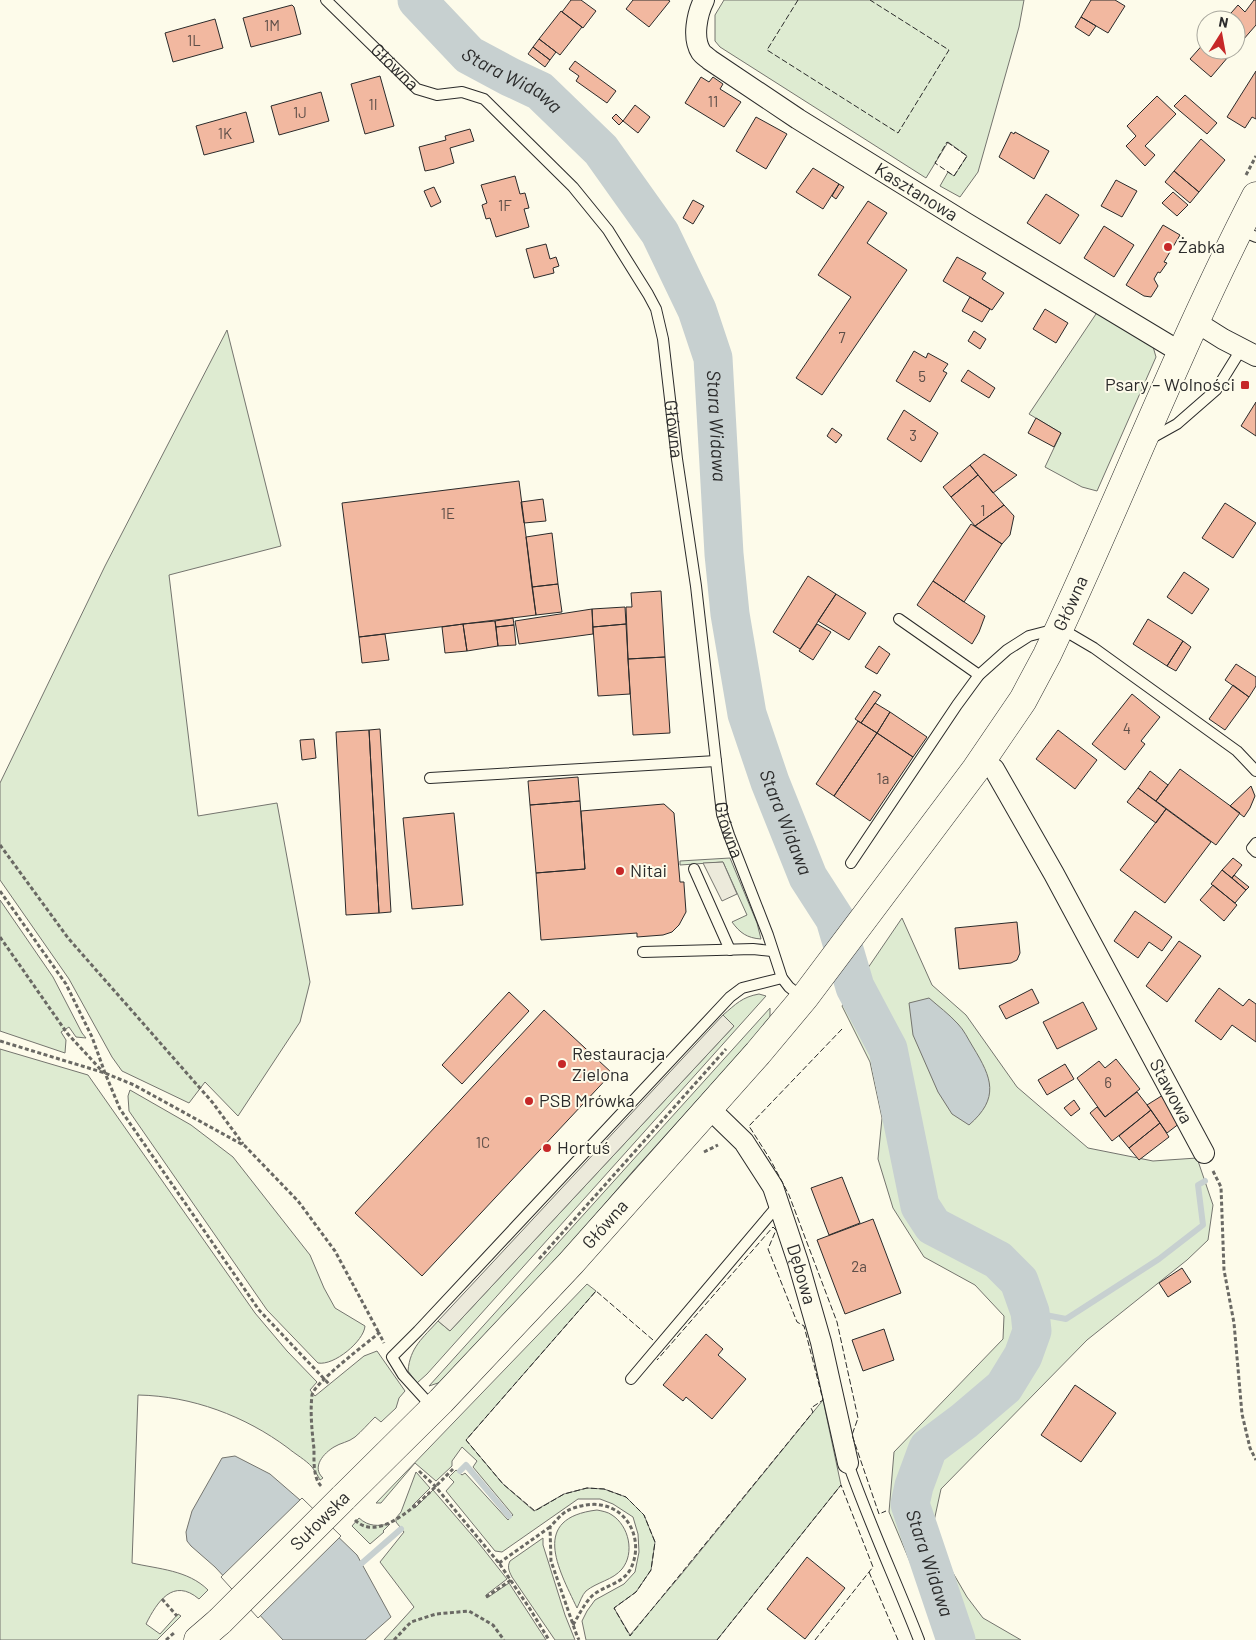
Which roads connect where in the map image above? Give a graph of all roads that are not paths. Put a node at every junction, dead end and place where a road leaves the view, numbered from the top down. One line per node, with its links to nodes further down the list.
1 (326, 0): 12 (lane, Główna)
2 (703, 1): 7 (street, Kasztanowa)
3 (1256, 196): 4 (main road, Główna)
4 (1247, 233): 5 (main road, Główna)
5 (1196, 322): 6 (street); 7 (main road, Główna)
6 (1249, 352): 8 (lane)
7 (1182, 353): 8 (main road, Główna)
8 (1143, 443): 10 (main road, Główna)
9 (899, 619): 11 (lane)
10 (1060, 628): 11 (lane); 13 (main road, Główna); 14 (lane)
11 (979, 675): 18 (lane)
12 (716, 761): 15 (lane); 21 (lane, Główna)
13 (979, 765): 24 (main road, Główna); 26 (street, Stawowa)
14 (1256, 770)
15 (430, 778)
16 (1256, 843): 17 (lane)
17 (1256, 852)
18 (851, 863)
19 (694, 869): 20 (lane)
20 (730, 950): 21 (lane); 22 (lane)
21 (772, 950): 23 (lane, Główna)
22 (643, 952)
23 (782, 978): 24 (lane, Główna); 29 (lane)
24 (804, 998): 25 (main road, Główna)
25 (709, 1108): 27 (street, Dębowa); 29 (main road, Główna)
26 (1204, 1153)
27 (779, 1203): 28 (lane); 30 (street, Dębowa)
28 (631, 1379)
29 (437, 1404): 31 (main road, Sułowska, bridge)
30 (848, 1463): 32 (lane)
31 (198, 1640)
32 (919, 1640)

